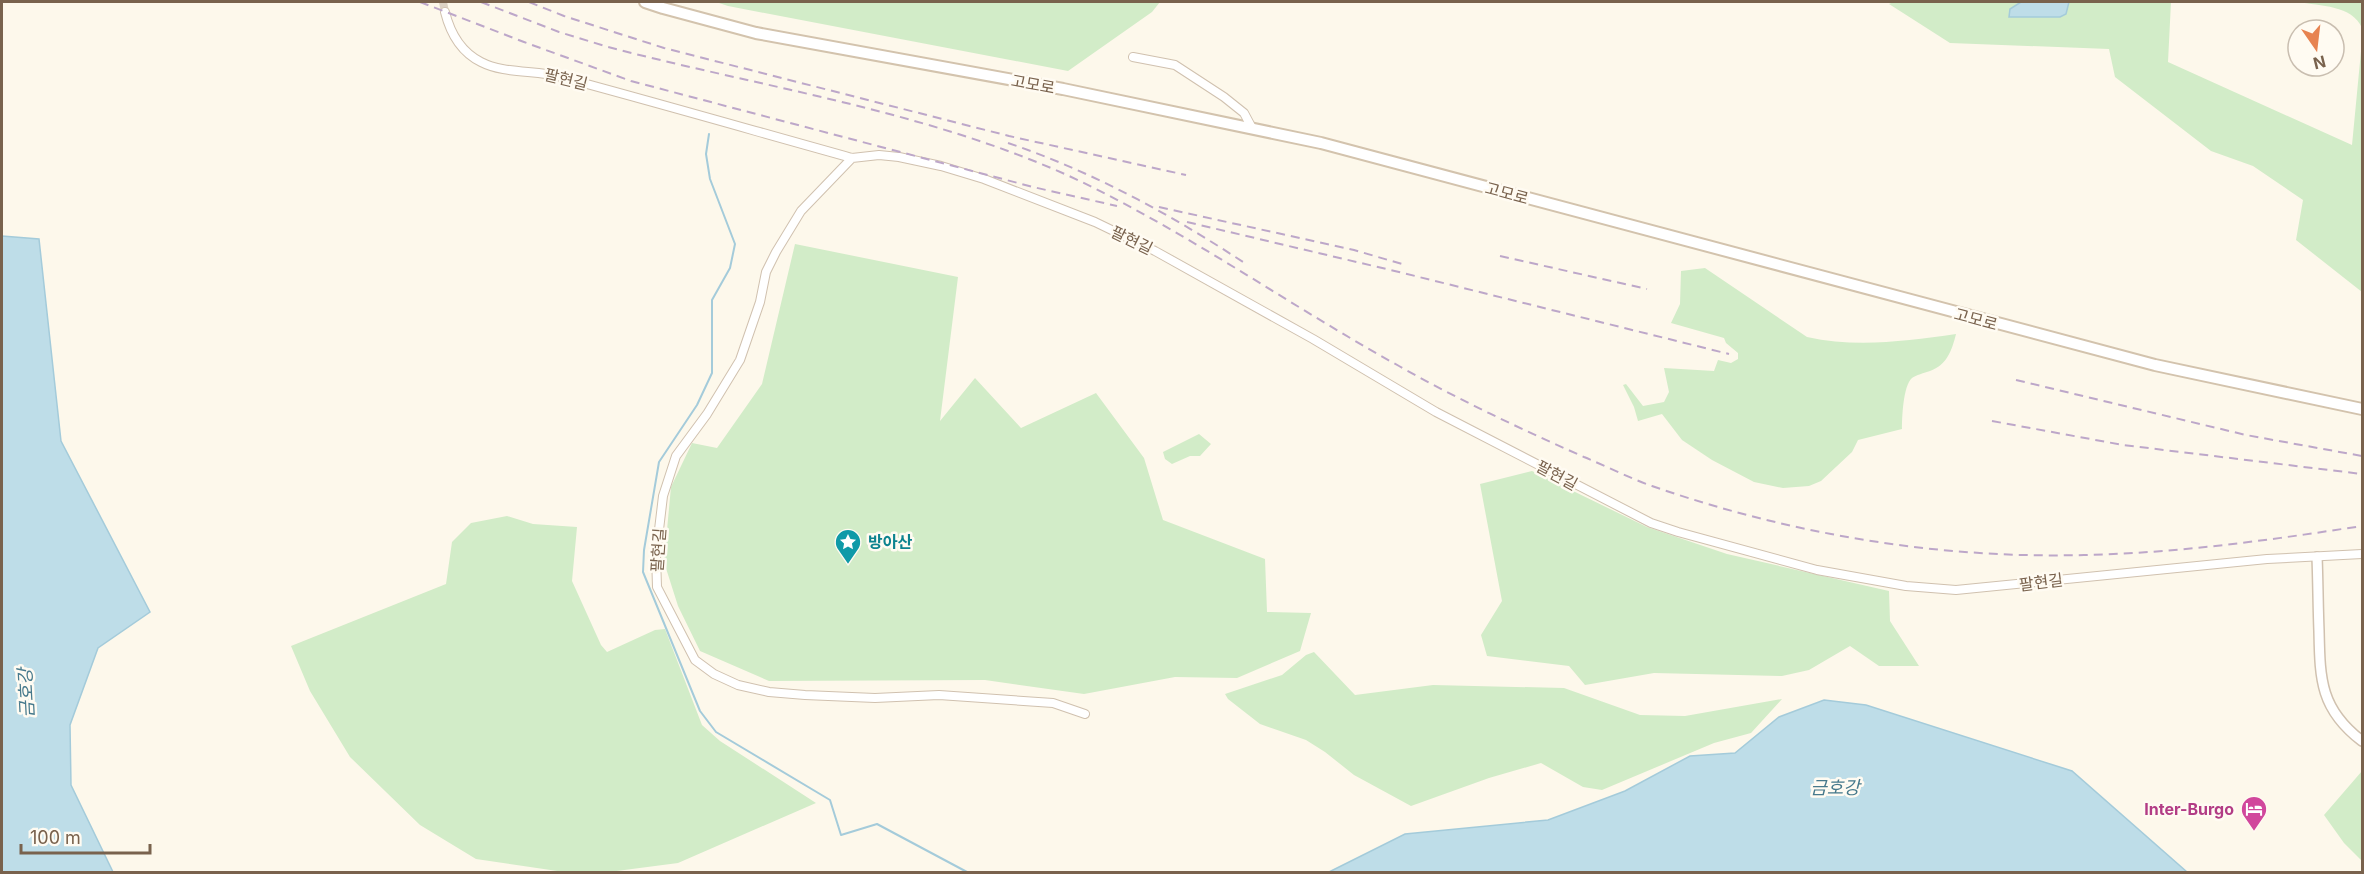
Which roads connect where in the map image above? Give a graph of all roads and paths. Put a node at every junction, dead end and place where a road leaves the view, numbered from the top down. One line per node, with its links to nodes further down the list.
1 (645, 2): 4 (main road, 고모로)
2 (445, 12): 5 (street, 팔현길)
3 (1133, 57): 4 (street)
4 (1252, 128): 6 (main road, 고모로)
5 (852, 158): 8 (street, 팔현길); 9 (street, 팔현길)
6 (2362, 409)
7 (2362, 554): 8 (street, 팔현길)
8 (2317, 557): 10 (street)
9 (1085, 714)
10 (2362, 741)

